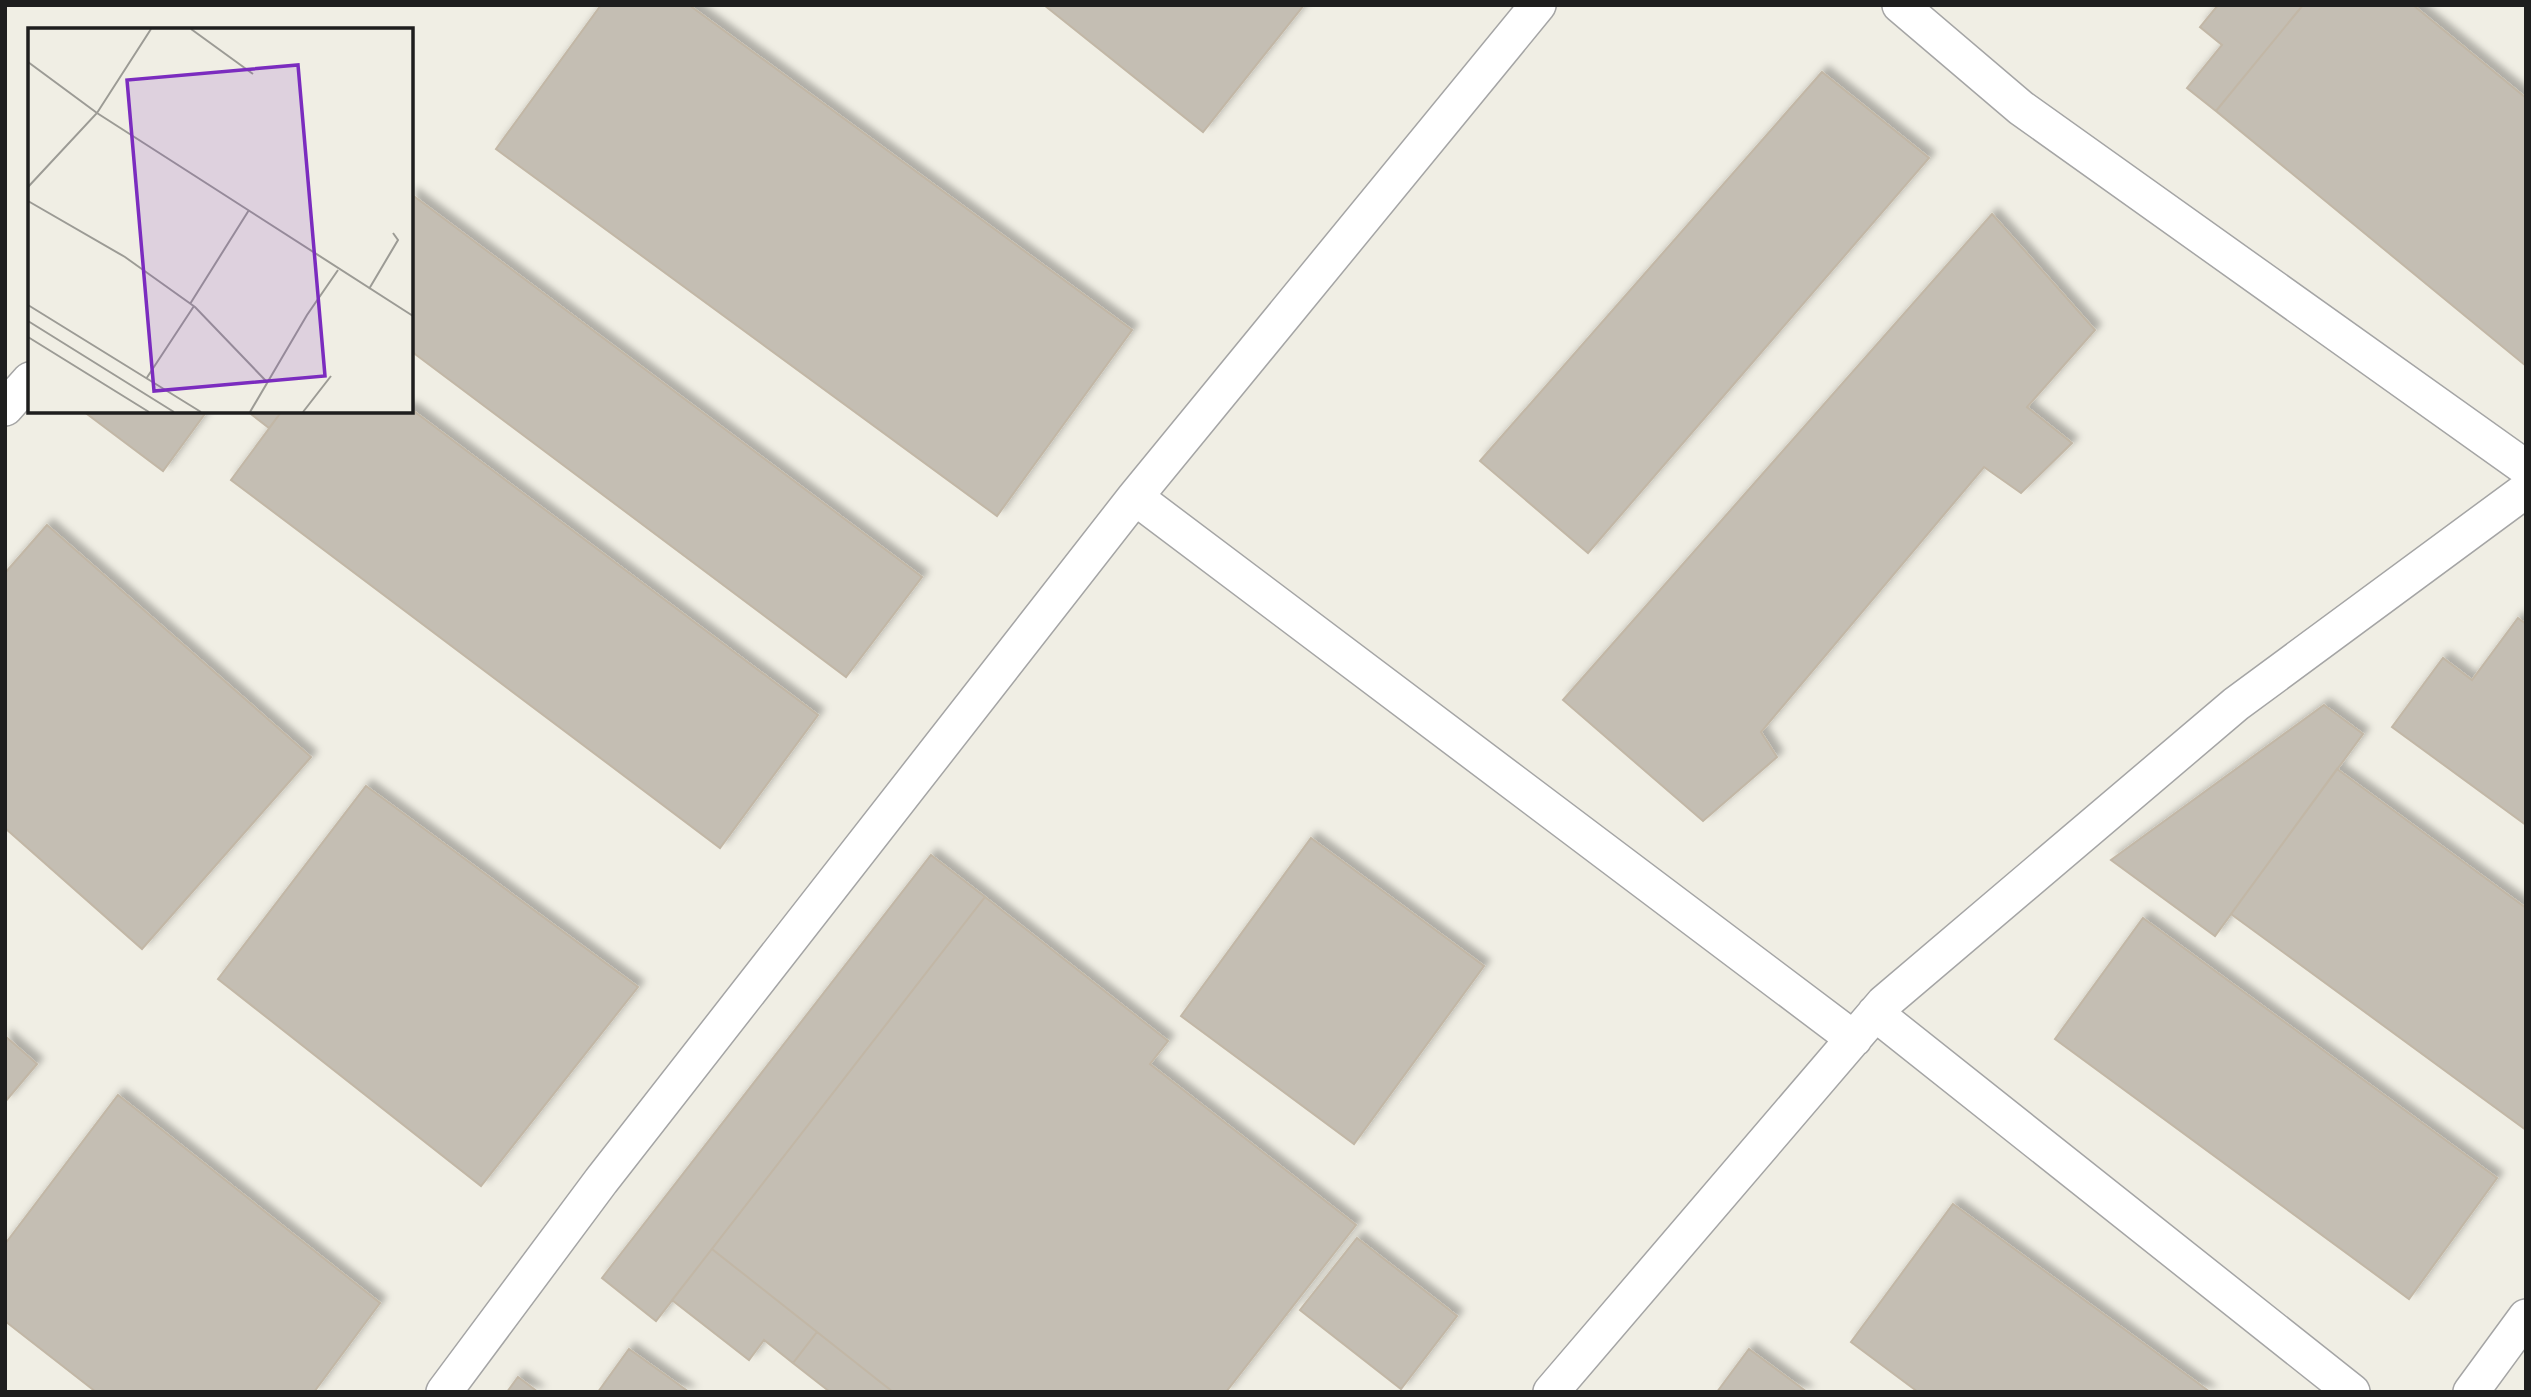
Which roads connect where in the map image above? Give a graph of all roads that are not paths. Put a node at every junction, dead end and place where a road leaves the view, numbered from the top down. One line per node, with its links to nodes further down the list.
1 (1538, 5): 7 (street)
2 (1900, 5): 5 (street)
3 (28, 382): 4 (street)
4 (5, 408)
5 (2526, 468)
6 (2526, 490): 8 (street)
7 (1135, 497): 8 (street); 10 (street)
8 (1864, 1026): 11 (street); 12 (street)
9 (2526, 1317): 13 (street)
10 (444, 1392)
11 (1551, 1392)
12 (2352, 1392)
13 (2470, 1392)

